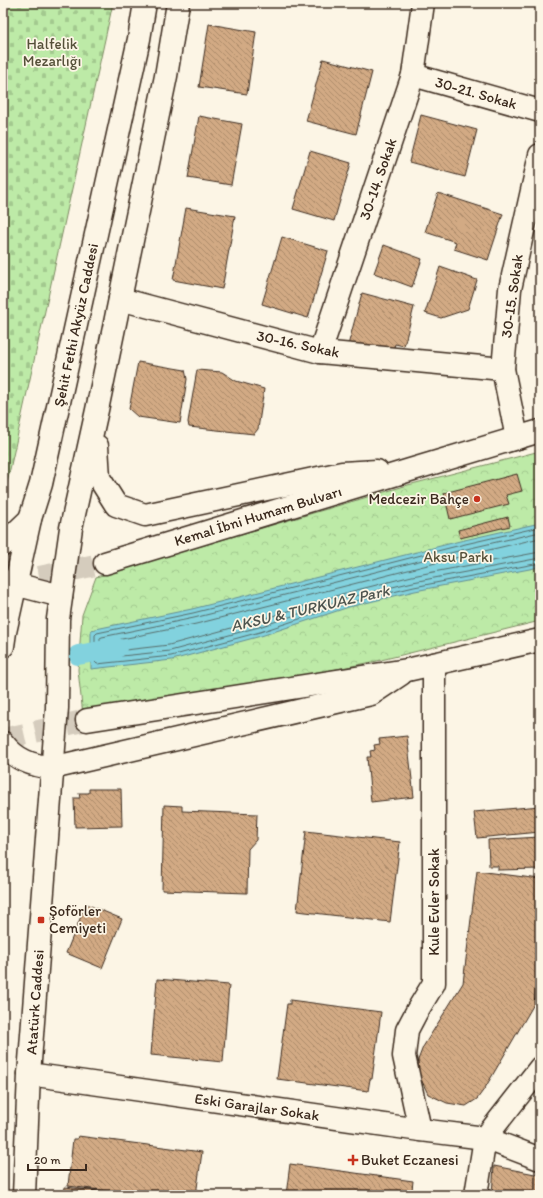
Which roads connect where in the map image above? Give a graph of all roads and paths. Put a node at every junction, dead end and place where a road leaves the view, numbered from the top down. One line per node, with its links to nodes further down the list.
1 (145, 3): 14 (main road, Şehit Fethi Akyüz Caddesi)
2 (178, 3): 7 (main road)
3 (423, 3): 4 (main road, 30-14. Sokak)
4 (413, 75): 5 (main road, 30-21. Sokak); 8 (main road, 30-14. Sokak)
5 (540, 111)
6 (540, 155): 9 (main road, 30-15. Sokak)
7 (120, 299): 8 (main road, 30-16. Sokak); 10 (main road)
8 (320, 352): 9 (main road, 30-16. Sokak)
9 (503, 368): 12 (main road, 30-15. Sokak)
10 (95, 422): 13 (main road); 18 (main road)
11 (540, 431): 12 (main road)
12 (517, 438): 13 (main road)
13 (410, 470): 16 (main road, Kemal İbni Humam Bulvarı)
14 (30, 519): 15 (main road); 17 (main road, Şehit Fethi Akyüz Caddesi)
15 (3, 545)
16 (105, 563)
17 (9, 583): 18 (main road); 19 (main road, Şehit Fethi Akyüz Caddesi)
18 (61, 596): 25 (main road, Atatürk Caddesi)
19 (4, 636)
20 (540, 640): 21 (main road)
21 (434, 664): 22 (main road); 28 (main road, Kule Evler Sokak)
22 (407, 670): 23 (main road); 25 (main road)
23 (87, 720)
24 (3, 743): 25 (main road)
25 (52, 768): 27 (main road, Atatürk Caddesi)
26 (540, 1068): 29 (main road)
27 (29, 1074): 28 (main road, Eski Garajlar Sokak); 31 (main road, Atatürk Caddesi)
28 (420, 1130): 29 (main road, Eski Garajlar Sokak)
29 (485, 1138): 30 (main road, Eski Garajlar Sokak); 32 (main road)
30 (540, 1159)
31 (24, 1195)
32 (476, 1195)

